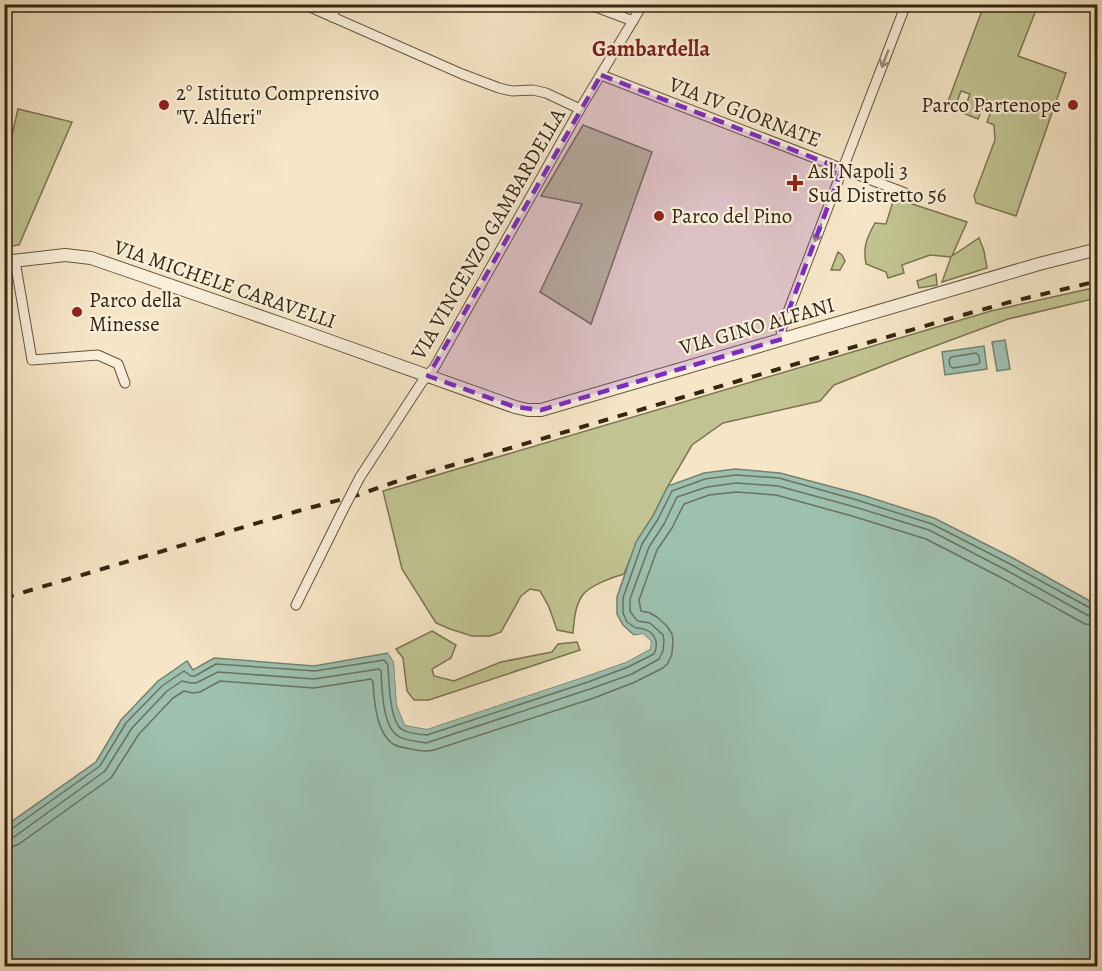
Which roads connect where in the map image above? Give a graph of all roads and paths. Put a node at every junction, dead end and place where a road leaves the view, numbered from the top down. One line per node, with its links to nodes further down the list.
1 (303, 4): 6 (street)
2 (337, 4): 6 (street)
3 (588, 4): 7 (street)
4 (643, 4): 7 (street, VIA VINCENZO GAMBARDELLA)
5 (906, 4): 10 (street, one-way to 10)
6 (332, 17): 9 (street)
7 (633, 21): 8 (street, VIA VINCENZO GAMBARDELLA)
8 (600, 75): 9 (street, VIA VINCENZO GAMBARDELLA); 10 (street, VIA IV GIORNATE)
9 (580, 109): 15 (street, VIA VINCENZO GAMBARDELLA)
10 (842, 169): 11 (street, VIA IV GIORNATE); 14 (street, one-way to 14)
11 (910, 195)
12 (1098, 249): 14 (street, VIA GINO ALFANI)
13 (10, 262): 15 (street, VIA MICHELE CARAVELLI); 16 (street)
14 (782, 339): 15 (street, VIA GINO ALFANI)
15 (428, 376): 17 (street, VIA VINCENZO GAMBARDELLA, bridge)
16 (125, 383)
17 (296, 605)

